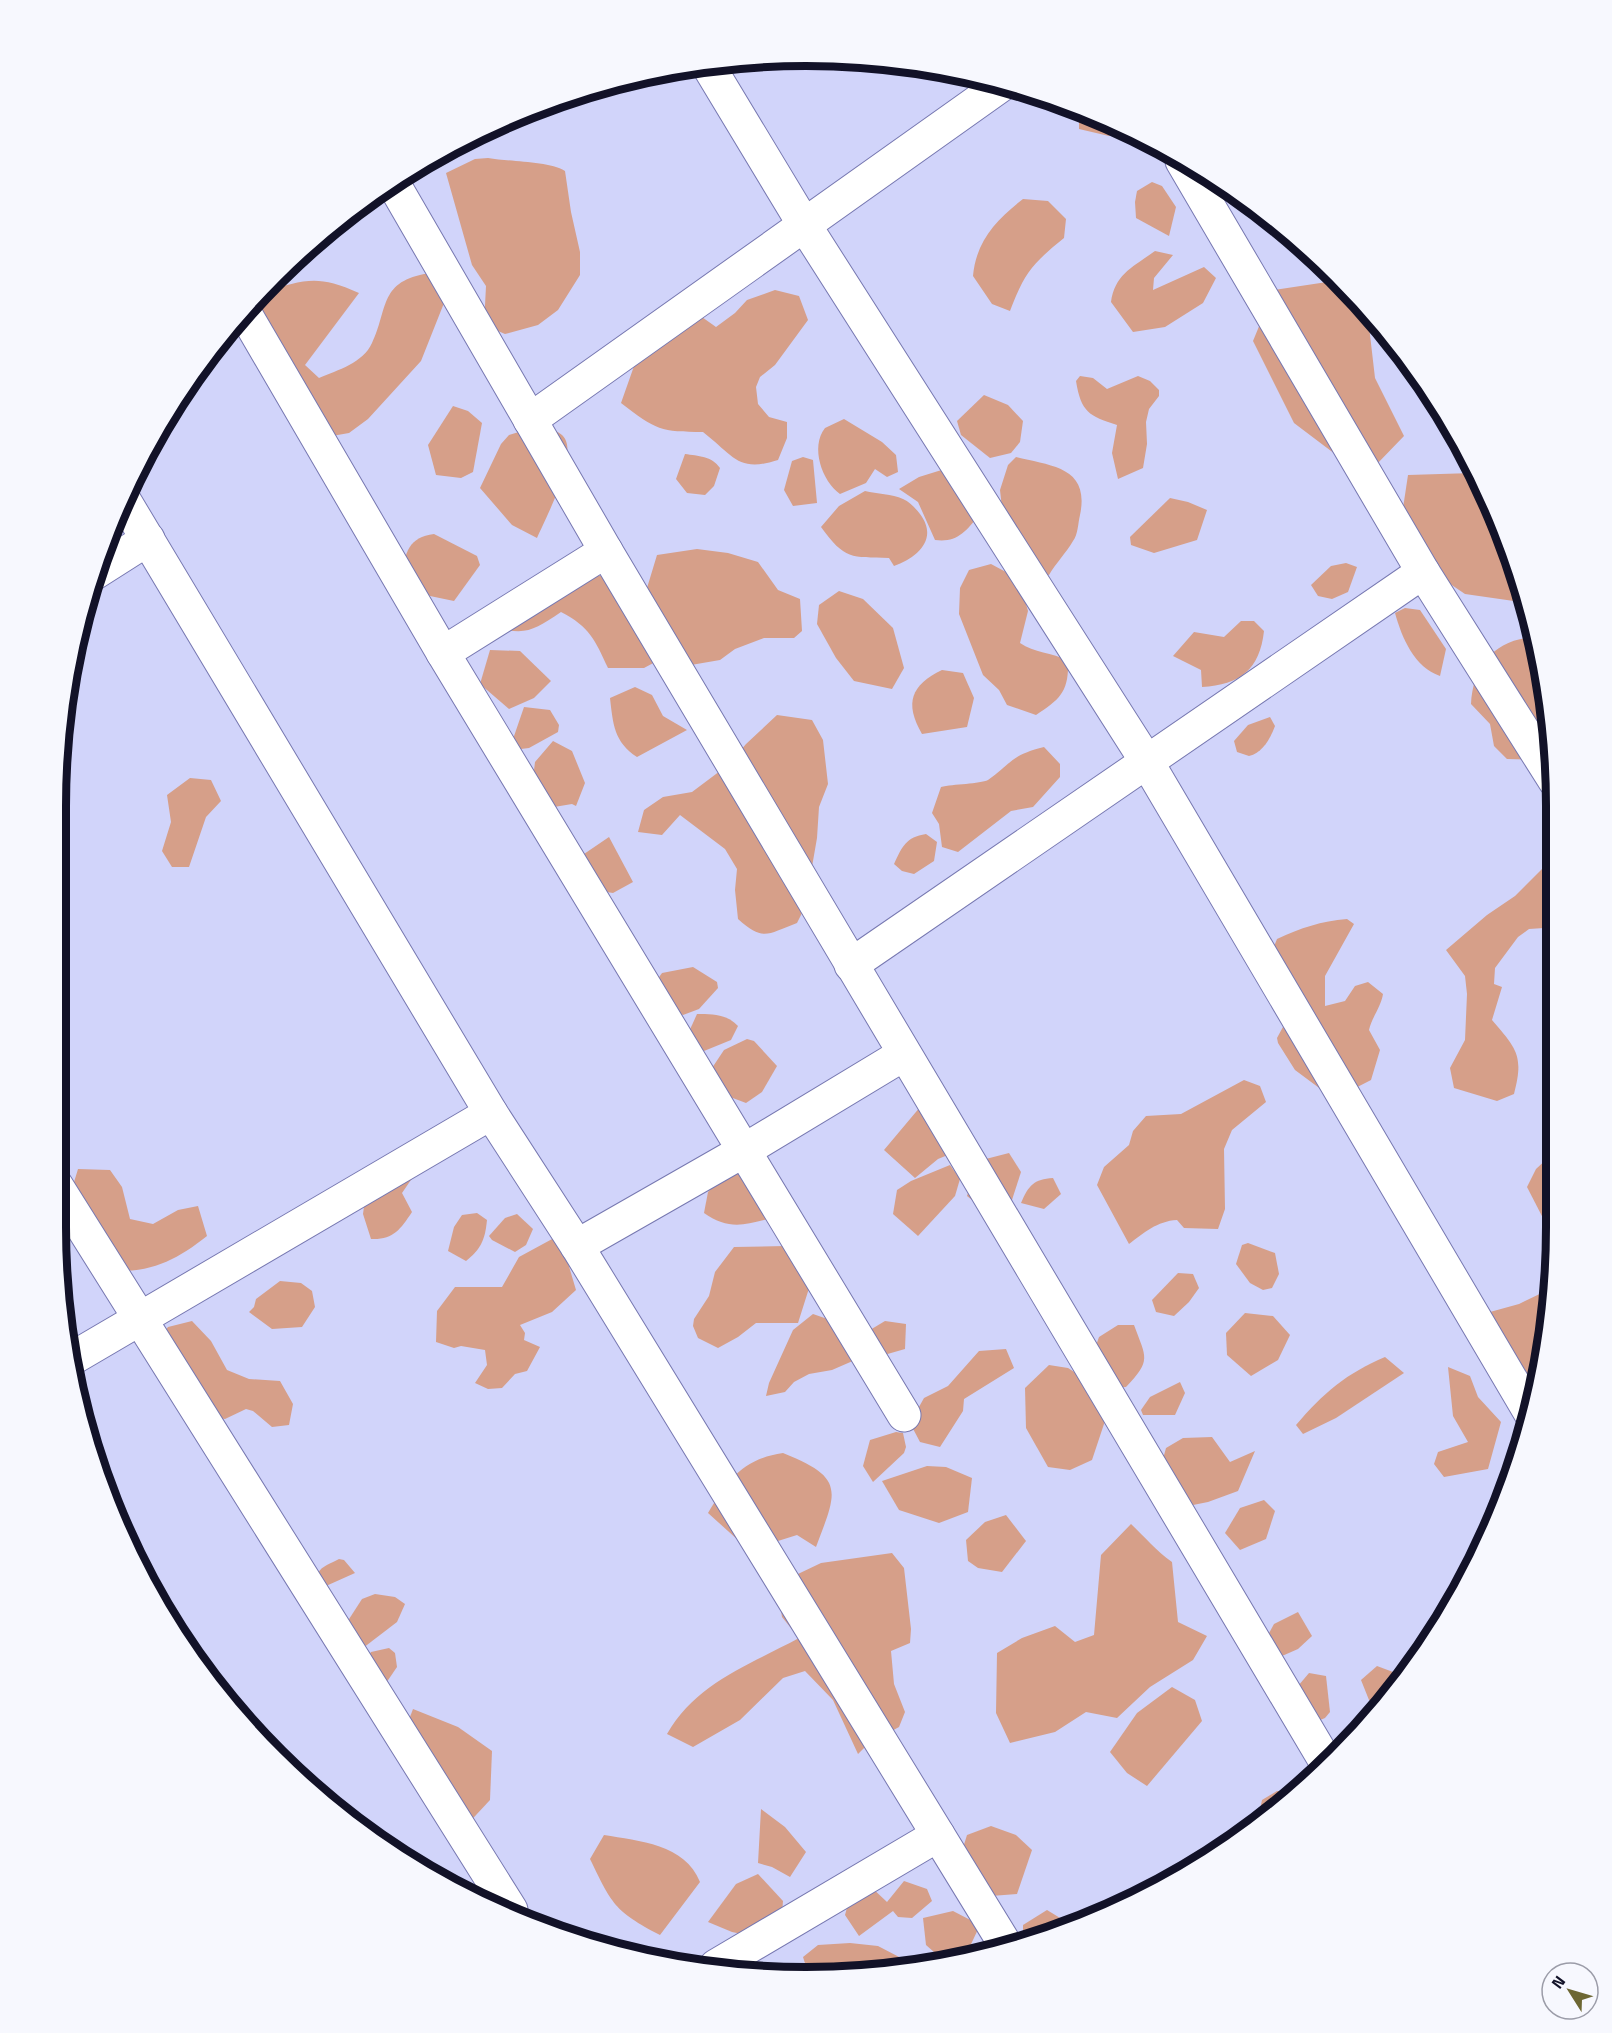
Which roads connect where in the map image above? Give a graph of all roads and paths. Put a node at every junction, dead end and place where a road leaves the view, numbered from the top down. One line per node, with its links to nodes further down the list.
1 (712, 72): 5 (street)
2 (993, 90): 5 (street)
3 (1190, 174): 12 (street)
4 (397, 190): 7 (street)
5 (805, 226): 7 (street); 14 (street)
6 (249, 320): 13 (street)
7 (530, 420): 10 (street)
8 (129, 508): 9 (street)
9 (148, 539): 11 (street); 18 (street)
10 (606, 551): 13 (street); 16 (street)
11 (106, 566)
12 (1423, 572): 14 (street); 15 (street)
13 (442, 653): 19 (street)
14 (1147, 762): 16 (street); 24 (street)
15 (1544, 764)
16 (851, 965): 17 (street)
17 (904, 1054): 19 (street); 26 (street)
18 (491, 1113): 21 (street); 22 (street)
19 (745, 1150): 21 (street); 25 (street)
20 (66, 1201): 22 (street)
21 (577, 1246): 27 (street)
22 (138, 1319): 23 (street); 28 (street)
23 (77, 1355)
24 (1525, 1403)
25 (904, 1415)
26 (1323, 1756)
27 (938, 1836): 29 (street); 30 (street)
28 (507, 1904)
29 (1003, 1941)
30 (723, 1962)

